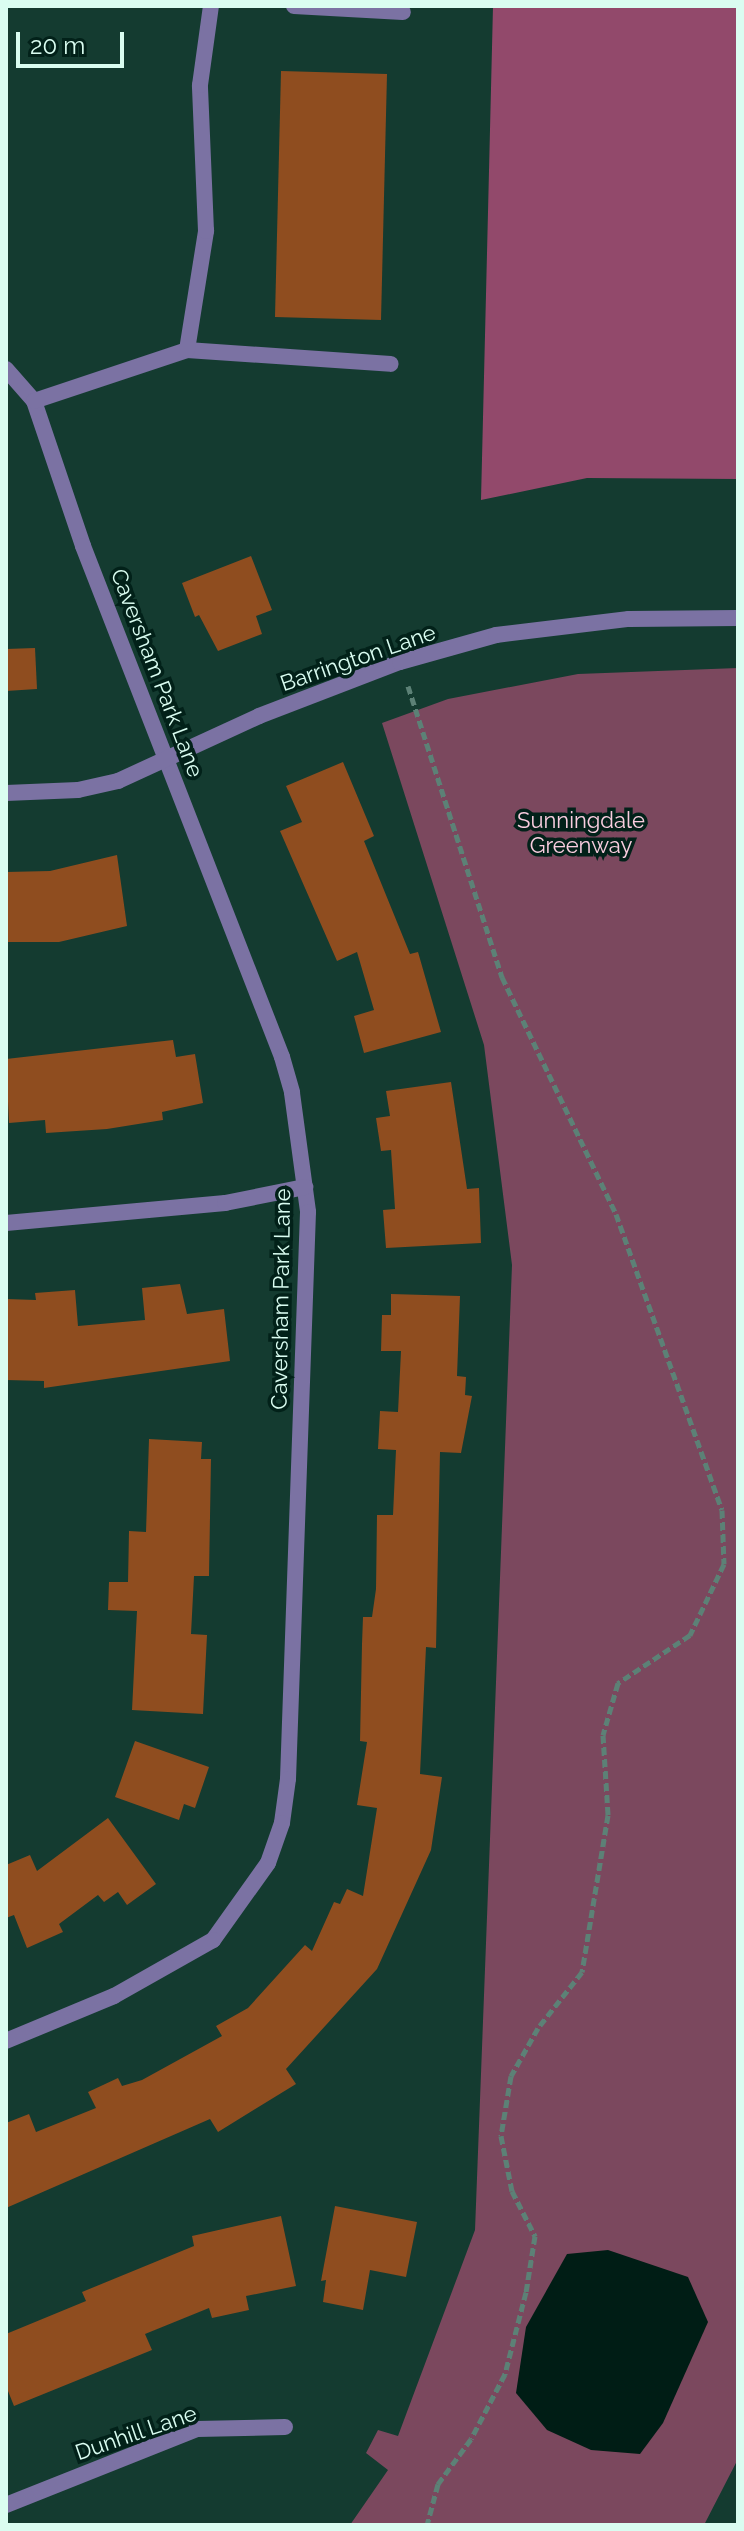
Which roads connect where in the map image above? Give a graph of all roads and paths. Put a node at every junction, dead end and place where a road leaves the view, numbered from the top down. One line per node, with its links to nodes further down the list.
1 (211, 6): 4 (street)
2 (294, 6): 3 (street)
3 (403, 12)
4 (187, 350): 5 (street); 7 (street)
5 (391, 364)
6 (6, 369): 7 (street, Caversham Park Lane)
7 (34, 401): 10 (street, Caversham Park Lane)
8 (738, 618): 9 (street, Barrington Lane)
9 (400, 662): 10 (street, Barrington Lane); 17 (path)
10 (168, 763): 11 (street, Barrington Lane); 12 (street, Caversham Park Lane)
11 (6, 793)
12 (305, 1187): 13 (street); 14 (street, Caversham Park Lane)
13 (6, 1223)
14 (6, 2041)
15 (285, 2427): 16 (street, Dunhill Lane)
16 (6, 2505)
17 (427, 2525)

